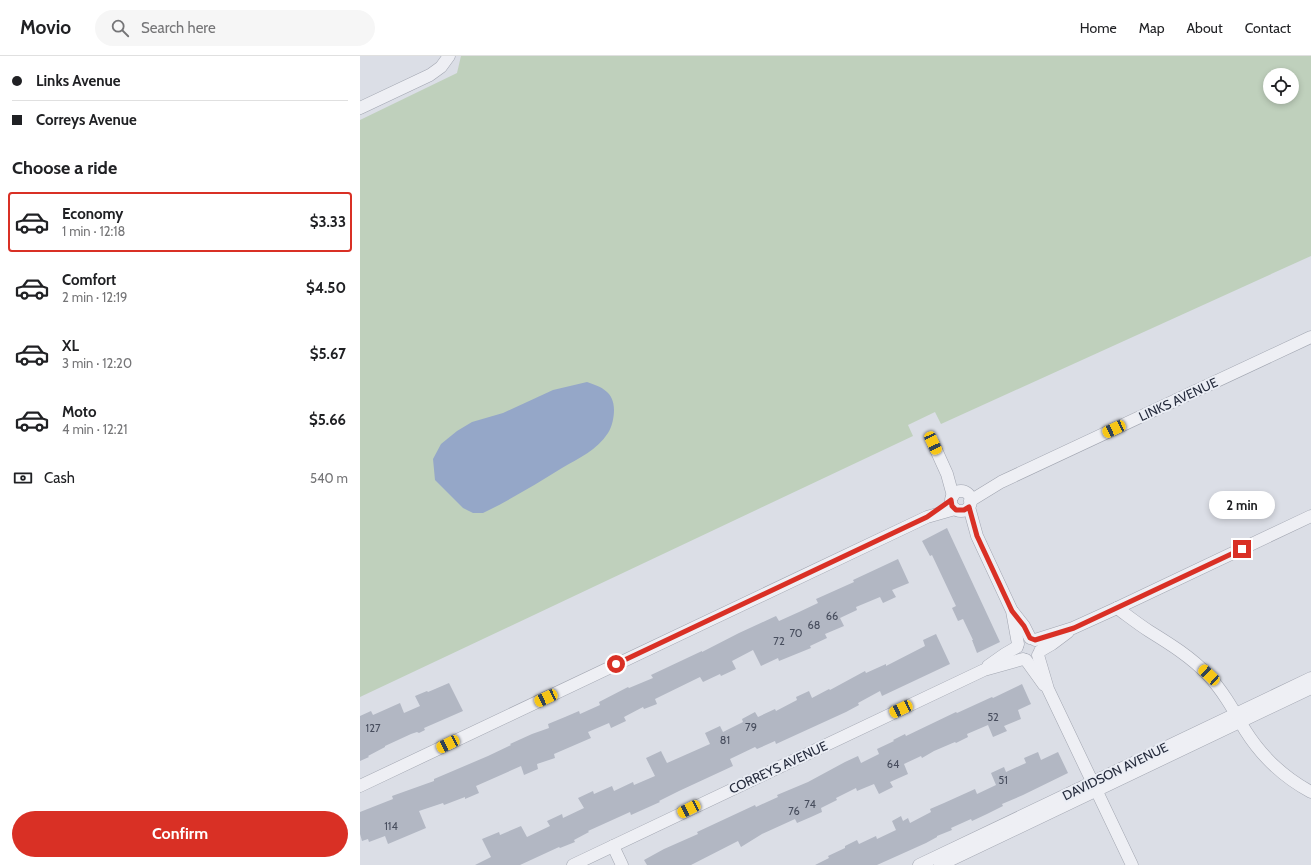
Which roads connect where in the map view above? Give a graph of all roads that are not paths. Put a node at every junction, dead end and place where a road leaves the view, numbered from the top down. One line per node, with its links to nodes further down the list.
1 (449, 56): 2 (street)
2 (360, 108)
3 (1311, 337): 5 (street, LINKS AVENUE)
4 (933, 443): 5 (street)
5 (961, 501): 8 (street); 19 (street, LINKS AVENUE)
6 (1311, 516): 7 (street)
7 (1117, 608): 9 (street); 18 (street)
8 (1012, 611): 10 (street); 11 (street)
9 (1074, 628): 10 (street); 12 (street)
10 (1032, 639): 11 (street); 12 (street)
11 (1018, 645): 13 (street); 14 (street, CORREYS AVENUE)
12 (1039, 653): 13 (street); 17 (street)
13 (1025, 659): 14 (street, CORREYS AVENUE); 17 (street)
14 (984, 670): 22 (street, CORREYS AVENUE)
15 (1311, 678): 18 (street, DAVIDSON AVENUE)
16 (1311, 688): 18 (street, DAVIDSON AVENUE)
17 (1048, 689): 20 (street)
18 (1238, 718): 20 (street, DAVIDSON AVENUE); 21 (street)
19 (360, 786)
20 (1094, 786): 25 (street, DAVIDSON AVENUE); 26 (street, DAVIDSON AVENUE); 27 (street)
21 (1311, 792)
22 (613, 846): 23 (street, CORREYS AVENUE); 24 (street)
23 (573, 865)
24 (622, 865)
25 (919, 865)
26 (940, 865)
27 (1132, 865)

